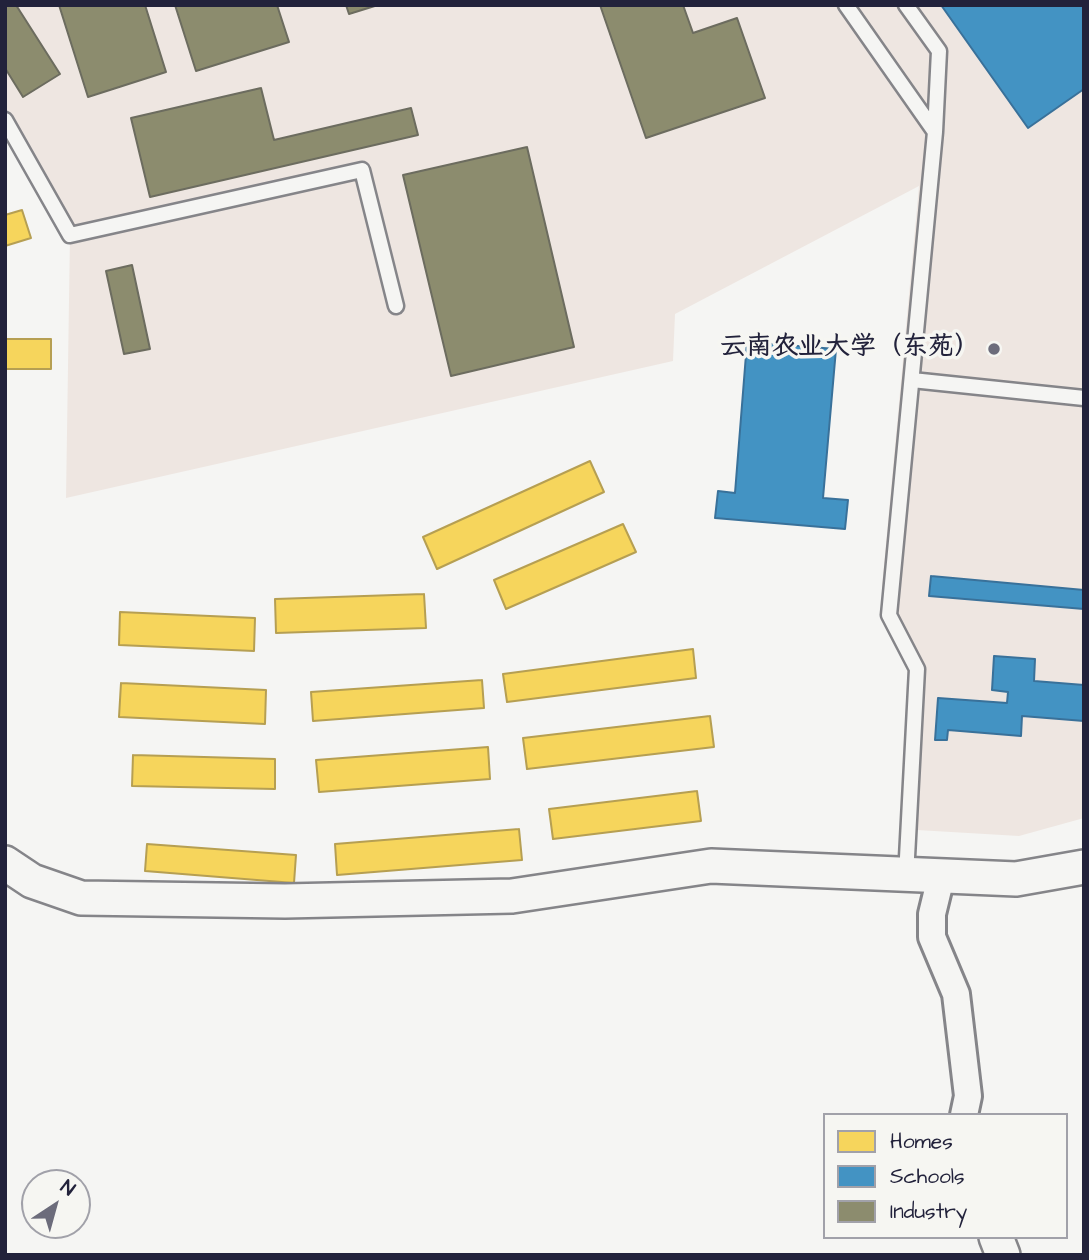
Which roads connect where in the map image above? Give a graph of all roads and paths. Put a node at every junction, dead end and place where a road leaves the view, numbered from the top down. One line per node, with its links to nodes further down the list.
1 (846, 5): 4 (lane)
2 (906, 5): 4 (lane)
3 (5, 120): 5 (lane)
4 (935, 132): 6 (lane)
5 (396, 306)
6 (912, 380): 7 (lane); 10 (lane)
7 (1084, 398)
8 (5, 863): 10 (street)
9 (1084, 867): 11 (street)
10 (906, 876): 11 (street)
11 (941, 877): 12 (street)
12 (964, 1113)

